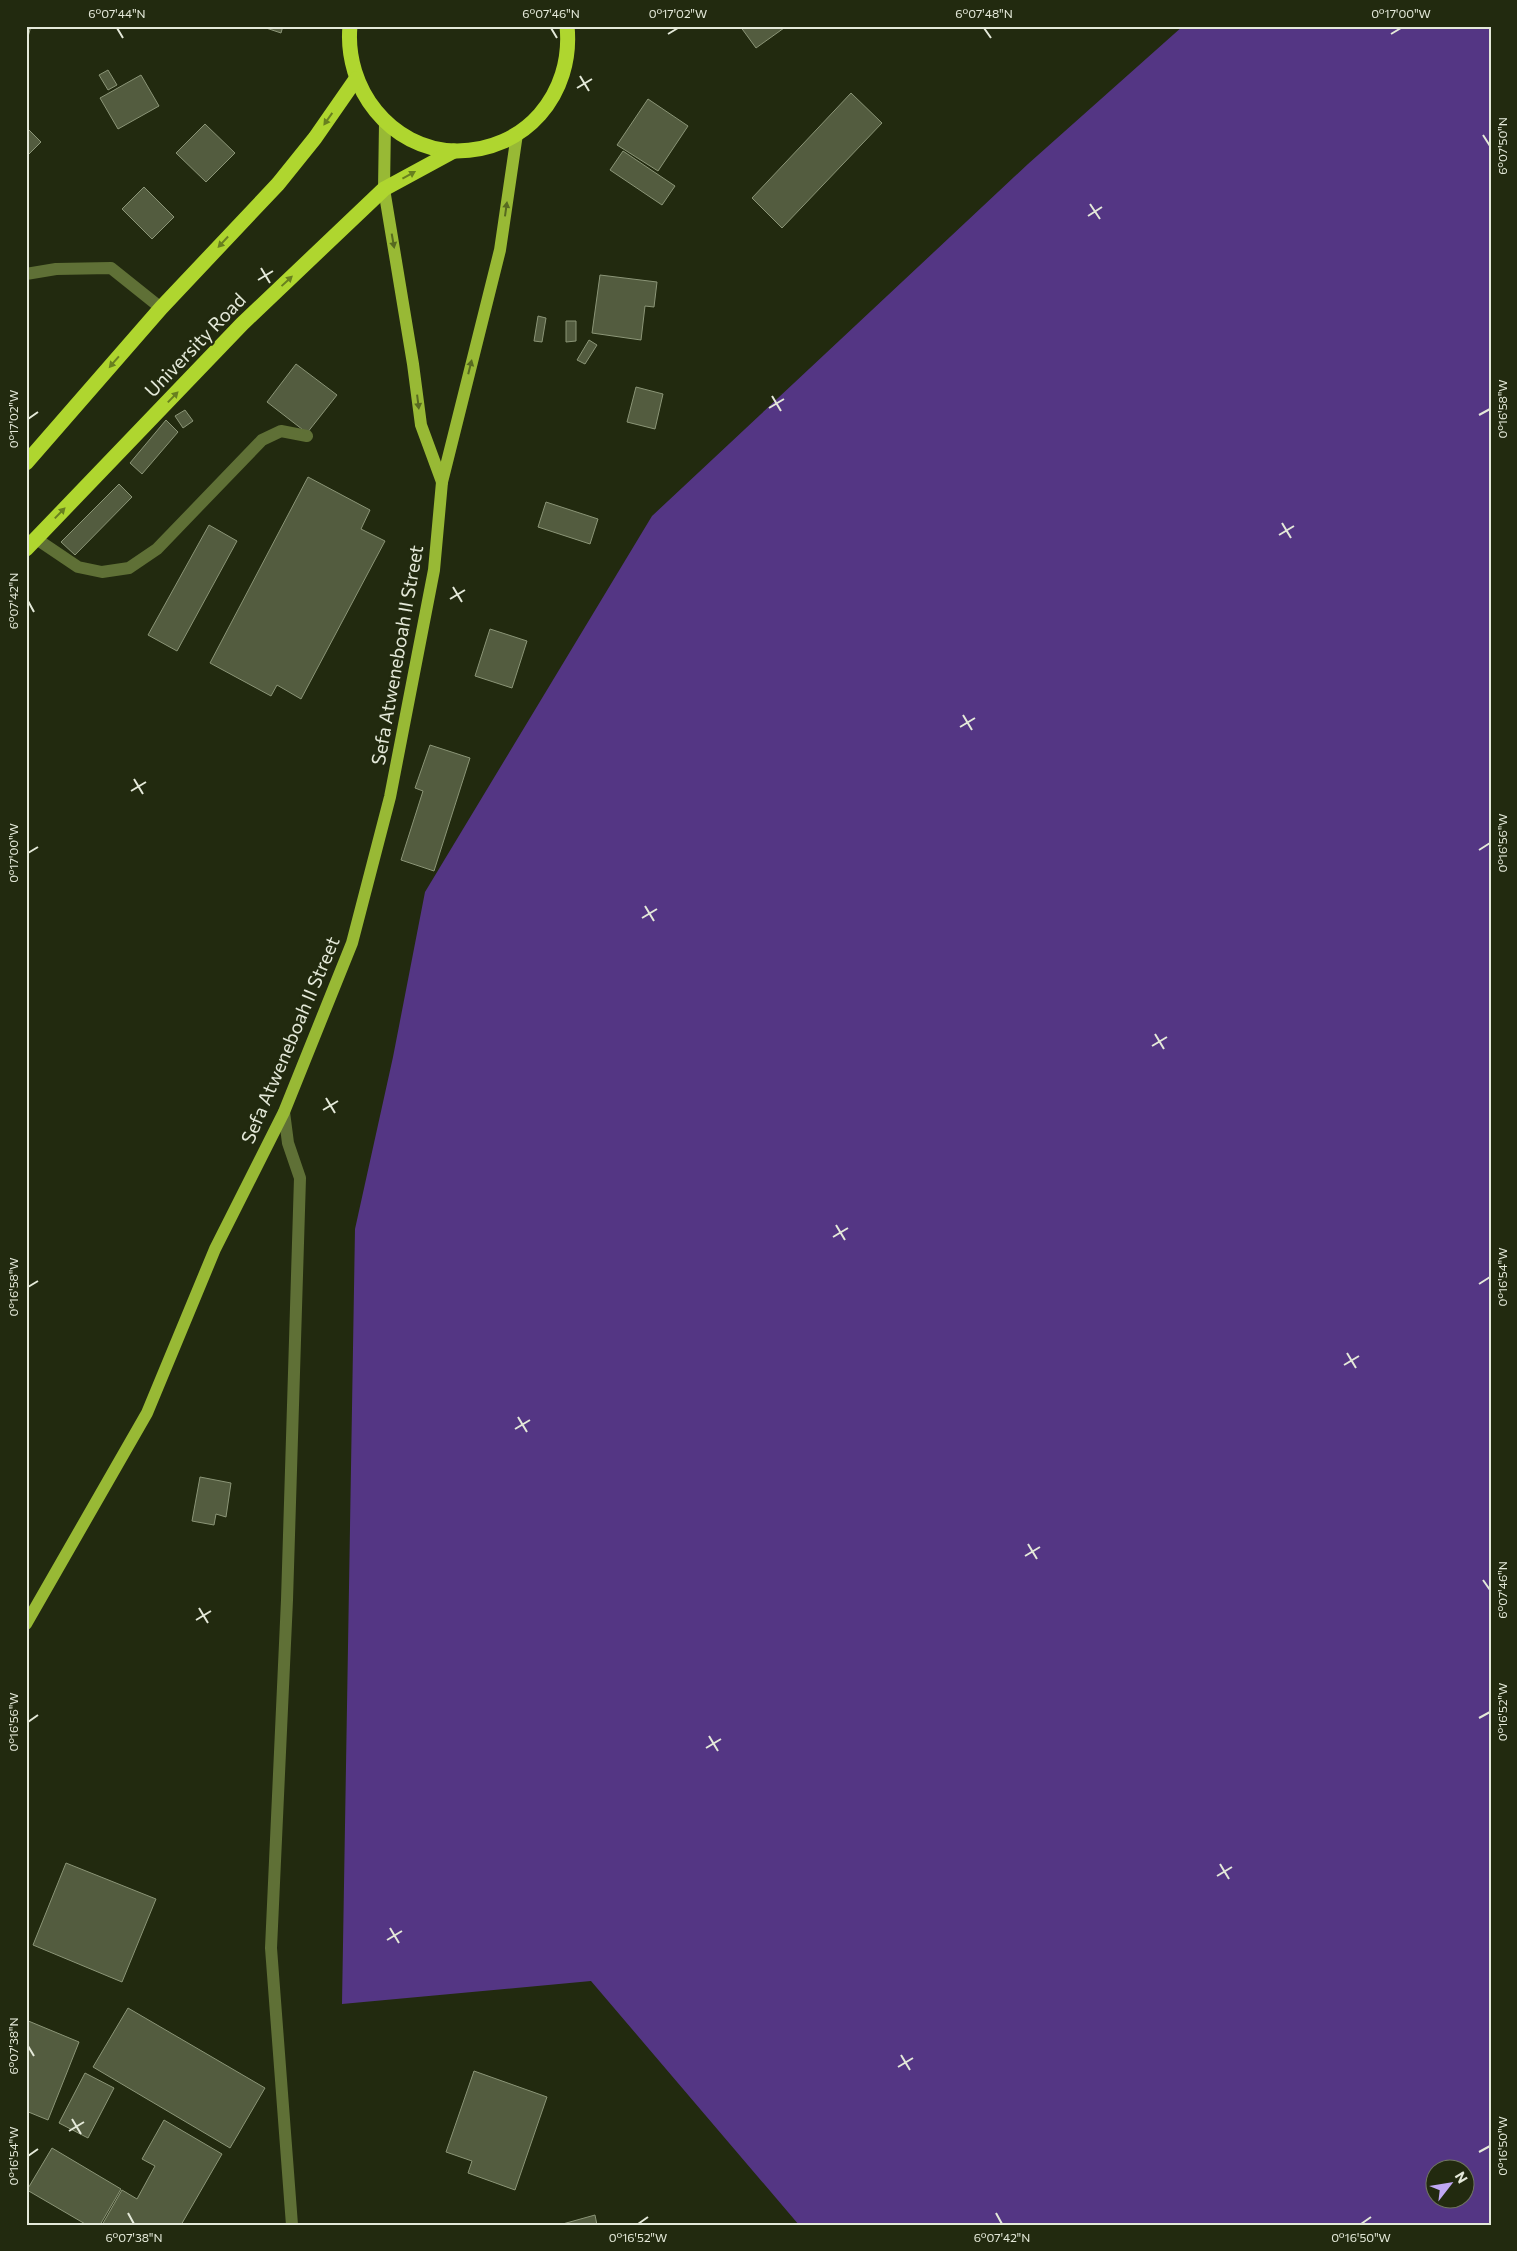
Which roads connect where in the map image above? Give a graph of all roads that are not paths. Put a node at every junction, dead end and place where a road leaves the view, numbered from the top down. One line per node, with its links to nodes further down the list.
1 (350, 26): 3 (highway)
2 (570, 30): 5 (highway)
3 (356, 79): 4 (highway); 9 (highway, one-way to 9)
4 (385, 123): 6 (highway); 7 (main road, Sefa Atweneboah II Street)
5 (517, 134): 6 (highway); 12 (main road, Sefa Atweneboah II Street, one-way to 5)
6 (454, 151): 7 (highway, University Road, one-way to 6)
7 (384, 189): 12 (main road, Sefa Atweneboah II Street, one-way to 12); 13 (highway, University Road, one-way to 7)
8 (26, 274): 9 (street)
9 (161, 308): 11 (highway, one-way to 11)
10 (307, 436): 13 (street)
11 (26, 463)
12 (442, 482): 14 (main road, Sefa Atweneboah II Street)
13 (30, 544)
14 (284, 1112): 15 (main road, Sefa Atweneboah II Street); 16 (street)
15 (26, 1624)
16 (292, 2225)

